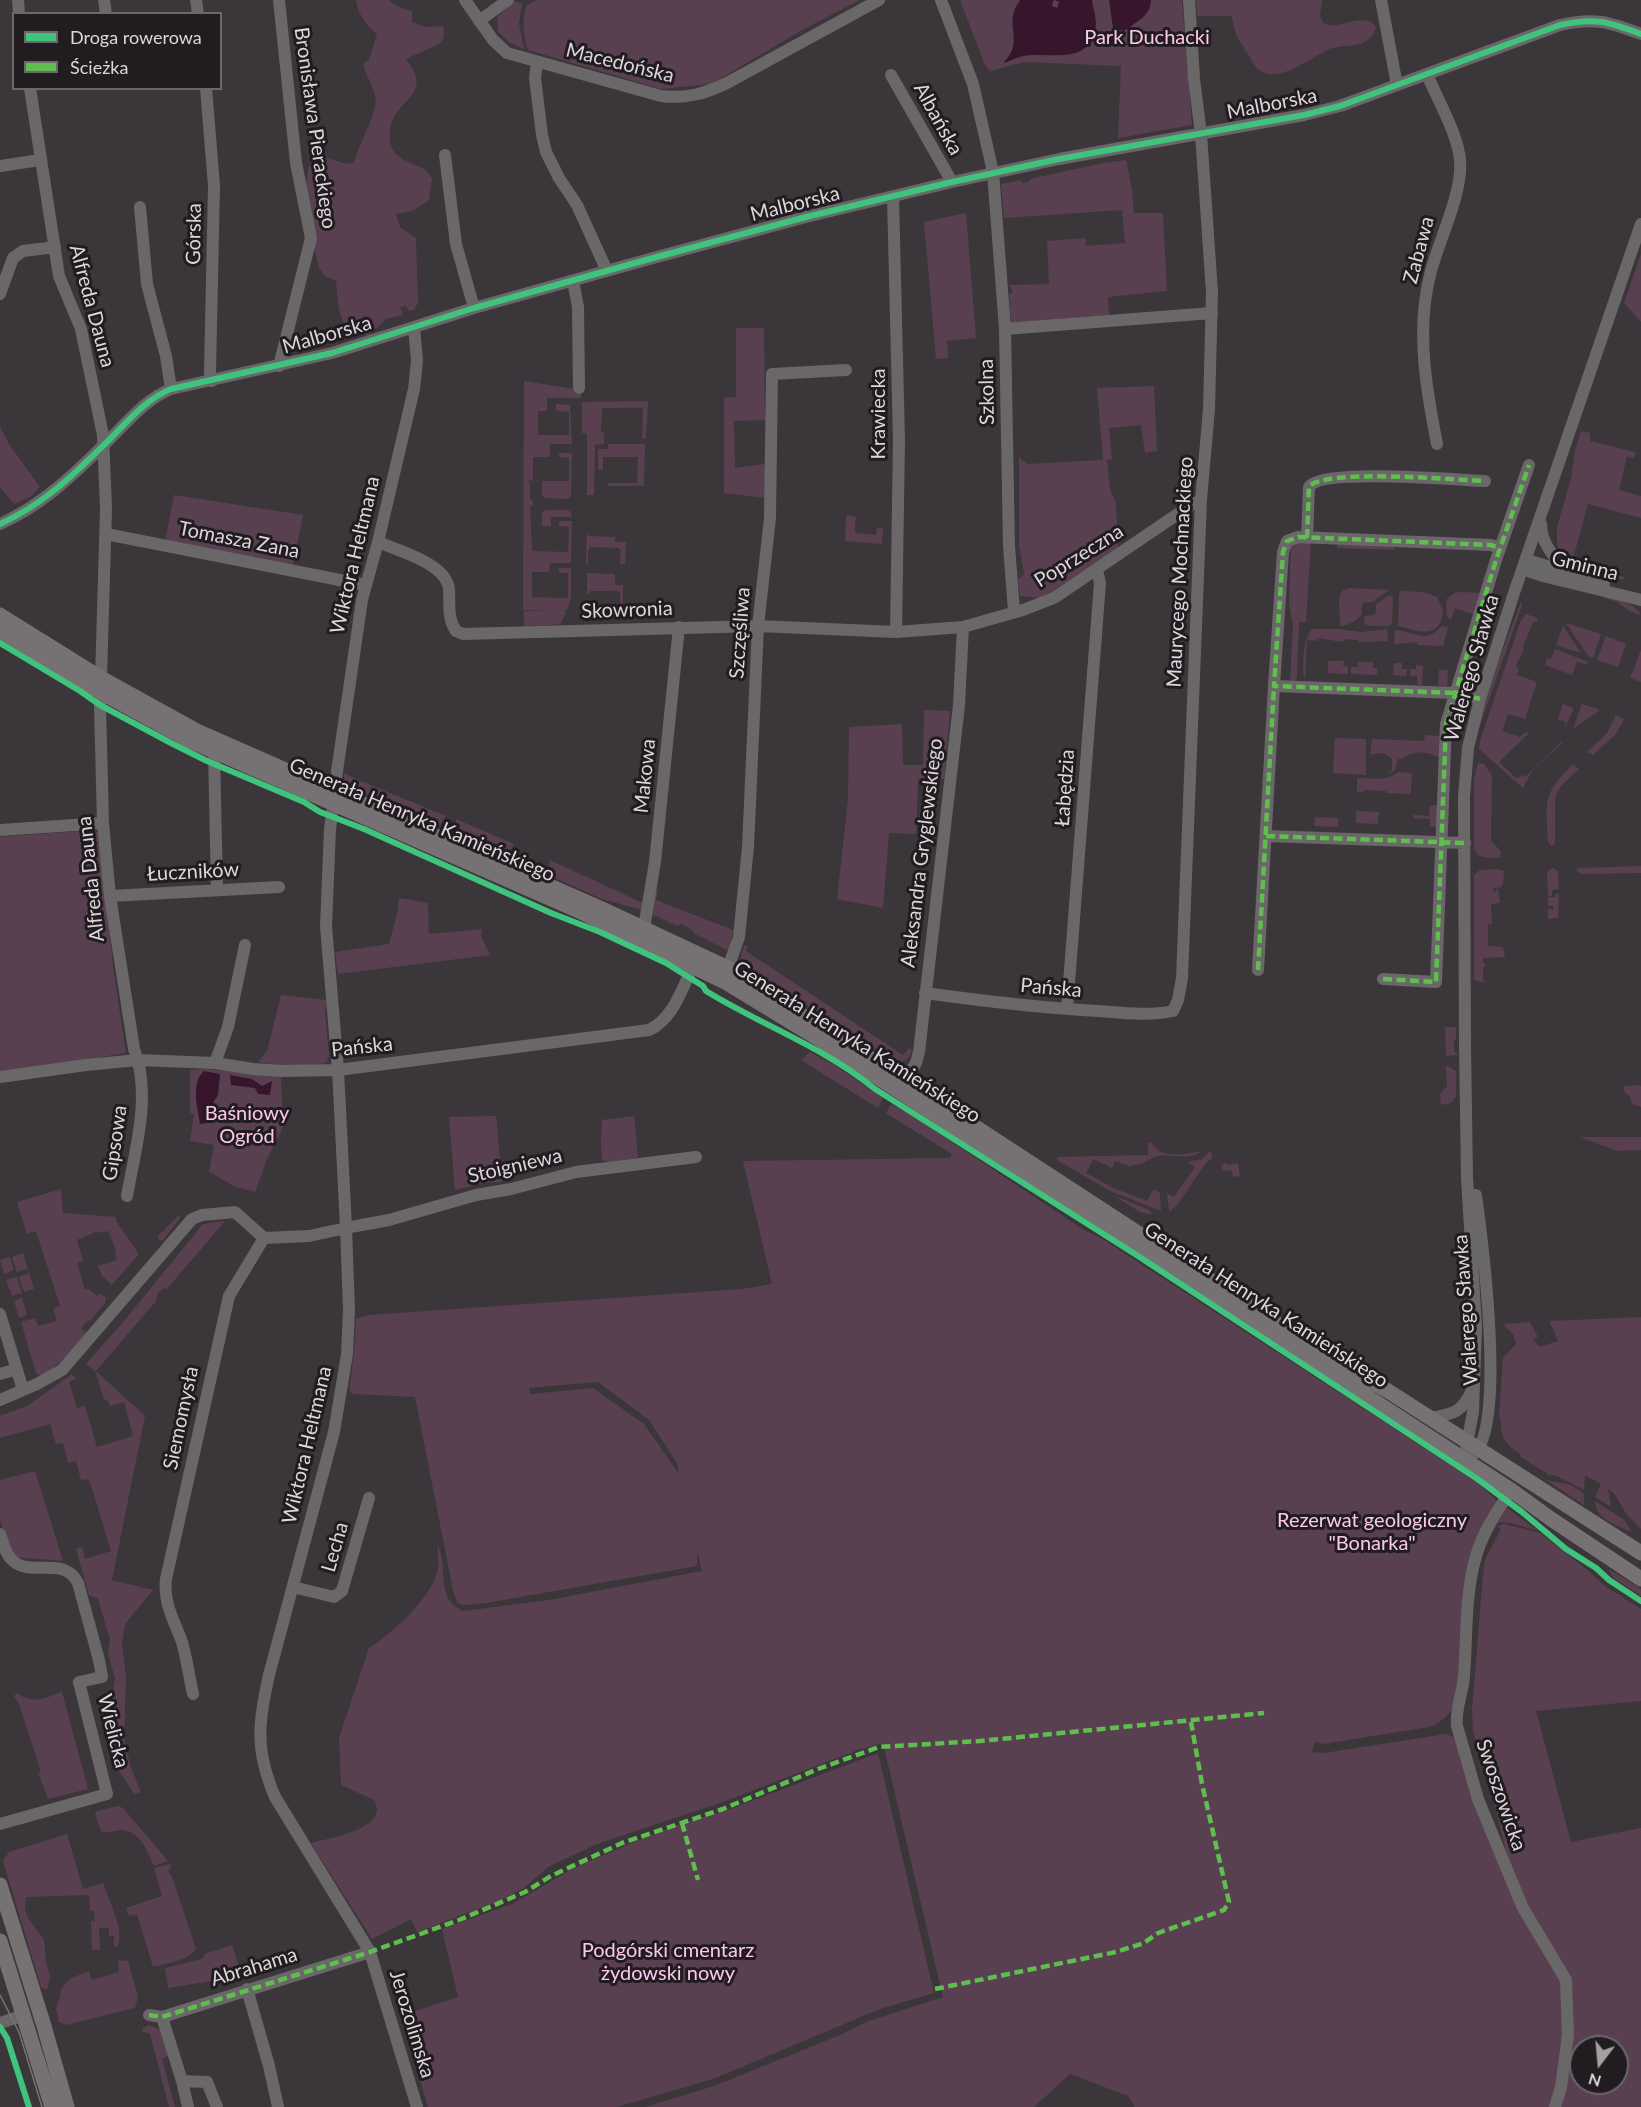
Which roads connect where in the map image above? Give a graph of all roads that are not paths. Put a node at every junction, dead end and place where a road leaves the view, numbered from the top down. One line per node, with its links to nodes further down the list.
1 (279, 0): 33 (street, Bronisława Pierackiego)
2 (465, 0): 8 (street, Macedońska)
3 (508, 0): 8 (street)
4 (879, 0): 10 (street, Macedońska)
5 (940, 0): 20 (street)
6 (1189, 0): 16 (street, Maurycego Mochnackiego)
7 (1381, 0): 13 (street)
8 (479, 21): 10 (street, Macedońska)
9 (1641, 34): 11 (street, Malborska)
10 (537, 62): 26 (street)
11 (1426, 74): 13 (street, Malborska); 38 (street, Zabawa)
12 (891, 75): 21 (street, Albańska)
13 (1397, 86): 16 (street, Malborska)
14 (30, 90): 18 (street, Alfreda Dauna)
15 (206, 90): 35 (street, Górska)
16 (1201, 134): 20 (street, Malborska); 30 (street, Maurycego Mochnackiego)
17 (445, 155): 29 (street)
18 (40, 160): 19 (street); 25 (street, Alfreda Dauna)
19 (0, 166)
20 (993, 172): 21 (street, Malborska); 32 (street, Szkolna)
21 (952, 182): 22 (street, Malborska)
22 (893, 197): 26 (street, Malborska); 61 (street, Krawiecka)
23 (140, 207): 37 (street)
24 (1641, 224): 43 (street, Walerego Sławka)
25 (55, 247): 28 (street); 39 (street, Alfreda Dauna)
26 (608, 271): 27 (street, Malborska)
27 (573, 281): 29 (street, Malborska); 36 (street)
28 (0, 294)
29 (474, 308): 31 (street, Malborska)
30 (1212, 313): 32 (street); 42 (street, Maurycego Mochnackiego)
31 (414, 327): 33 (street, Malborska); 47 (street, Wiktora Heltmana)
32 (1005, 329): 54 (street, Szkolna)
33 (279, 366): 35 (street, Malborska)
34 (846, 370): 56 (street, Szczęśliwa)
35 (212, 381): 37 (street, Malborska)
36 (579, 388)
37 (171, 389): 39 (street, Malborska)
38 (1437, 444)
39 (104, 445): 44 (street, Malborska); 45 (street, Alfreda Dauna)
40 (1528, 465): 48 (street)
41 (1485, 481): 46 (street)
42 (1201, 500): 50 (street, Poprzeczna); 84 (street, Maurycego Mochnackiego)
43 (1541, 517): 49 (street, Walerego Sławka); 51 (street, Gminna)
44 (0, 524)
45 (106, 534): 52 (street, Tomasza Zana); 62 (street, Alfreda Dauna)
46 (1307, 538): 48 (street); 63 (street)
47 (378, 542): 52 (street, Wiktora Heltmana); 57 (street, Skowronia)
48 (1500, 548): 64 (street)
49 (1525, 565): 51 (street, Gminna); 53 (street, Gminna); 65 (street, Walerego Sławka)
50 (1097, 570): 54 (street, Poprzeczna); 83 (street, Łabędzia)
51 (1568, 571): 53 (street, Gminna)
52 (365, 585): 67 (street, Wiktora Heltmana)
53 (1639, 599)
54 (1014, 611): 58 (street, Poprzeczna)
55 (0, 615): 62 (main road, Generała Henryka Kamieńskiego)
56 (758, 626): 57 (street, Skowronia); 61 (street, Skowronia); 79 (street, Szczęśliwa)
57 (679, 627): 76 (street, Makowa)
58 (963, 627): 59 (street, Poprzeczna); 82 (street, Aleksandra Gryglewskiego)
59 (933, 630): 61 (street, Skowronia)
60 (0, 631): 62 (main road, Generała Henryka Kamieńskiego)
61 (896, 632)
62 (102, 685): 66 (main road, Generała Henryka Kamieńskiego); 67 (main road, Generała Henryka Kamieńskiego); 68 (street, Alfreda Dauna)
63 (1274, 686): 64 (street); 70 (street)
64 (1455, 693): 65 (street); 71 (street)
65 (1479, 699): 72 (street, Walerego Sławka)
66 (214, 753): 67 (main road, Generała Henryka Kamieńskiego); 74 (street)
67 (333, 798): 76 (main road, Generała Henryka Kamieńskiego); 78 (main road, Generała Henryka Kamieńskiego); 87 (street, Wiktora Heltmana)
68 (103, 823): 69 (street); 75 (street, Alfreda Dauna)
69 (0, 830)
70 (1266, 836): 71 (street); 80 (street)
71 (1441, 843): 72 (street); 81 (street)
72 (1465, 843): 90 (street, Walerego Sławka)
73 (279, 887): 74 (street, Łuczników)
74 (217, 890): 75 (street, Łuczników)
75 (110, 896): 85 (street, Alfreda Dauna)
76 (644, 928): 79 (main road, Generała Henryka Kamieńskiego)
77 (245, 945): 86 (street)
78 (693, 966): 87 (street, Pańska); 103 (main road, Generała Henryka Kamieńskiego)
79 (728, 968): 89 (main road, Generała Henryka Kamieńskiego)
80 (1258, 970)
81 (1383, 979)
82 (925, 993): 83 (street, Pańska); 89 (street, Aleksandra Gryglewskiego)
83 (1067, 1009): 84 (street, Pańska)
84 (1173, 1011)
85 (138, 1060): 86 (street, Pańska); 88 (street, Pańska); 92 (street, Gipsowa)
86 (214, 1063): 87 (street, Pańska)
87 (338, 1070): 93 (street, Wiktora Heltmana)
88 (0, 1077)
89 (905, 1081): 101 (main road, Generała Henryka Kamieńskiego)
90 (1466, 1144): 98 (street, Walerego Sławka); 102 (street, Walerego Sławka)
91 (696, 1157): 93 (street, Stoigniewa)
92 (127, 1196)
93 (346, 1228): 94 (street); 109 (street, Wiktora Heltmana)
94 (264, 1238): 99 (street); 110 (street, Siemomysła)
95 (1, 1320): 96 (street)
96 (17, 1369): 97 (street); 99 (street)
97 (0, 1374)
98 (1474, 1383): 101 (street, Walerego Sławka); 102 (street, Walerego Sławka)
99 (23, 1390): 100 (street)
100 (0, 1400)
101 (1430, 1418): 102 (main road, Generała Henryka Kamieńskiego)
102 (1474, 1446): 103 (street); 107 (main road, Generała Henryka Kamieńskiego)
103 (1464, 1460): 104 (main road, Generała Henryka Kamieńskiego)
104 (1511, 1490): 108 (main road, Generała Henryka Kamieńskiego); 125 (street, Swoszowicka)
105 (369, 1498): 109 (street, Lecha)
106 (0, 1534): 111 (street, Wielicka)
107 (1641, 1553)
108 (1641, 1579)
109 (293, 1587): 114 (street, Wiktora Heltmana)
110 (193, 1694)
111 (0, 1824)
112 (0, 1885): 120 (main road)
113 (0, 1941): 116 (main road)
114 (370, 1952): 115 (street, Abrahama); 124 (street, Jerozolimska)
115 (247, 1989): 118 (street, Abrahama); 123 (street)
116 (24, 2015): 117 (street); 119 (main road)
117 (0, 2023)
118 (182, 2081): 121 (street); 122 (street)
119 (52, 2107)
120 (67, 2107)
121 (188, 2107)
122 (217, 2107)
123 (278, 2107)
124 (417, 2107)
125 (1554, 2107)

